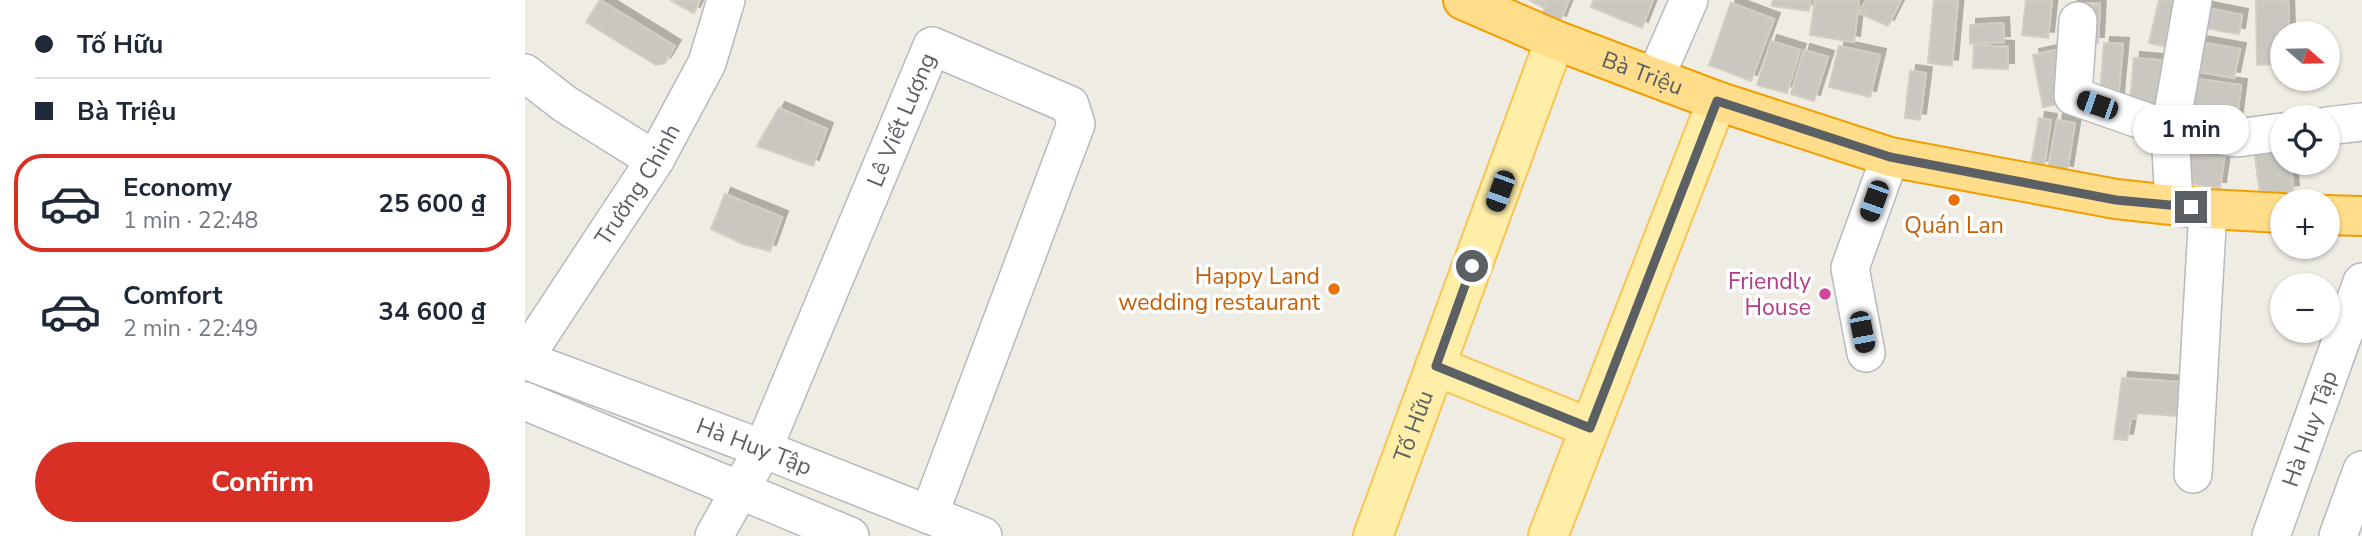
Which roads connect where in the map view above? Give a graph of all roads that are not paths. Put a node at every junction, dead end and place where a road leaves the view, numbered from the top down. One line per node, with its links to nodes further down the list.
1 (726, 0): 15 (street, Trường Chinh)
2 (1463, 0): 6 (highway, Bà Triệu)
3 (1689, 0): 8 (street)
4 (2193, 0): 12 (street)
5 (2078, 21): 12 (street)
6 (1555, 40): 8 (highway, Bà Triệu); 23 (main road, Tố Hữu)
7 (525, 73): 15 (street)
8 (1655, 78): 9 (highway, Bà Triệu)
9 (1717, 101): 14 (highway, Bà Triệu); 25 (main road)
10 (2362, 122): 11 (street)
11 (2340, 125)
12 (2170, 130): 13 (street); 16 (street)
13 (2270, 134)
14 (1890, 157): 16 (highway, Bà Triệu); 21 (street)
15 (655, 160): 22 (street, Trường Chinh)
16 (2191, 207): 17 (highway, Bà Triệu); 28 (street)
17 (2270, 212)
18 (2340, 215): 19 (highway)
19 (2362, 216)
20 (2362, 282): 36 (street, Hà Huy Tập)
21 (1866, 353)
22 (525, 358): 26 (street, Hà Huy Tập)
23 (1436, 366): 25 (main road); 34 (main road, Tố Hữu)
24 (525, 401): 29 (street, Hà Huy Tập)
25 (1590, 428): 35 (main road)
26 (763, 449): 29 (street, Lê Viết Lượng); 30 (street, Hà Huy Tập); 30 (street, Lê Viết Lượng)
27 (2362, 470): 37 (street)
28 (2193, 474)
29 (741, 492): 31 (street, Lê Viết Lượng); 32 (street, Hà Huy Tập)
30 (929, 515): 33 (street, Hà Huy Tập)
31 (714, 536)
32 (849, 536)
33 (983, 536)
34 (1373, 536)
35 (1548, 536)
36 (2271, 536)
37 (2338, 536)

